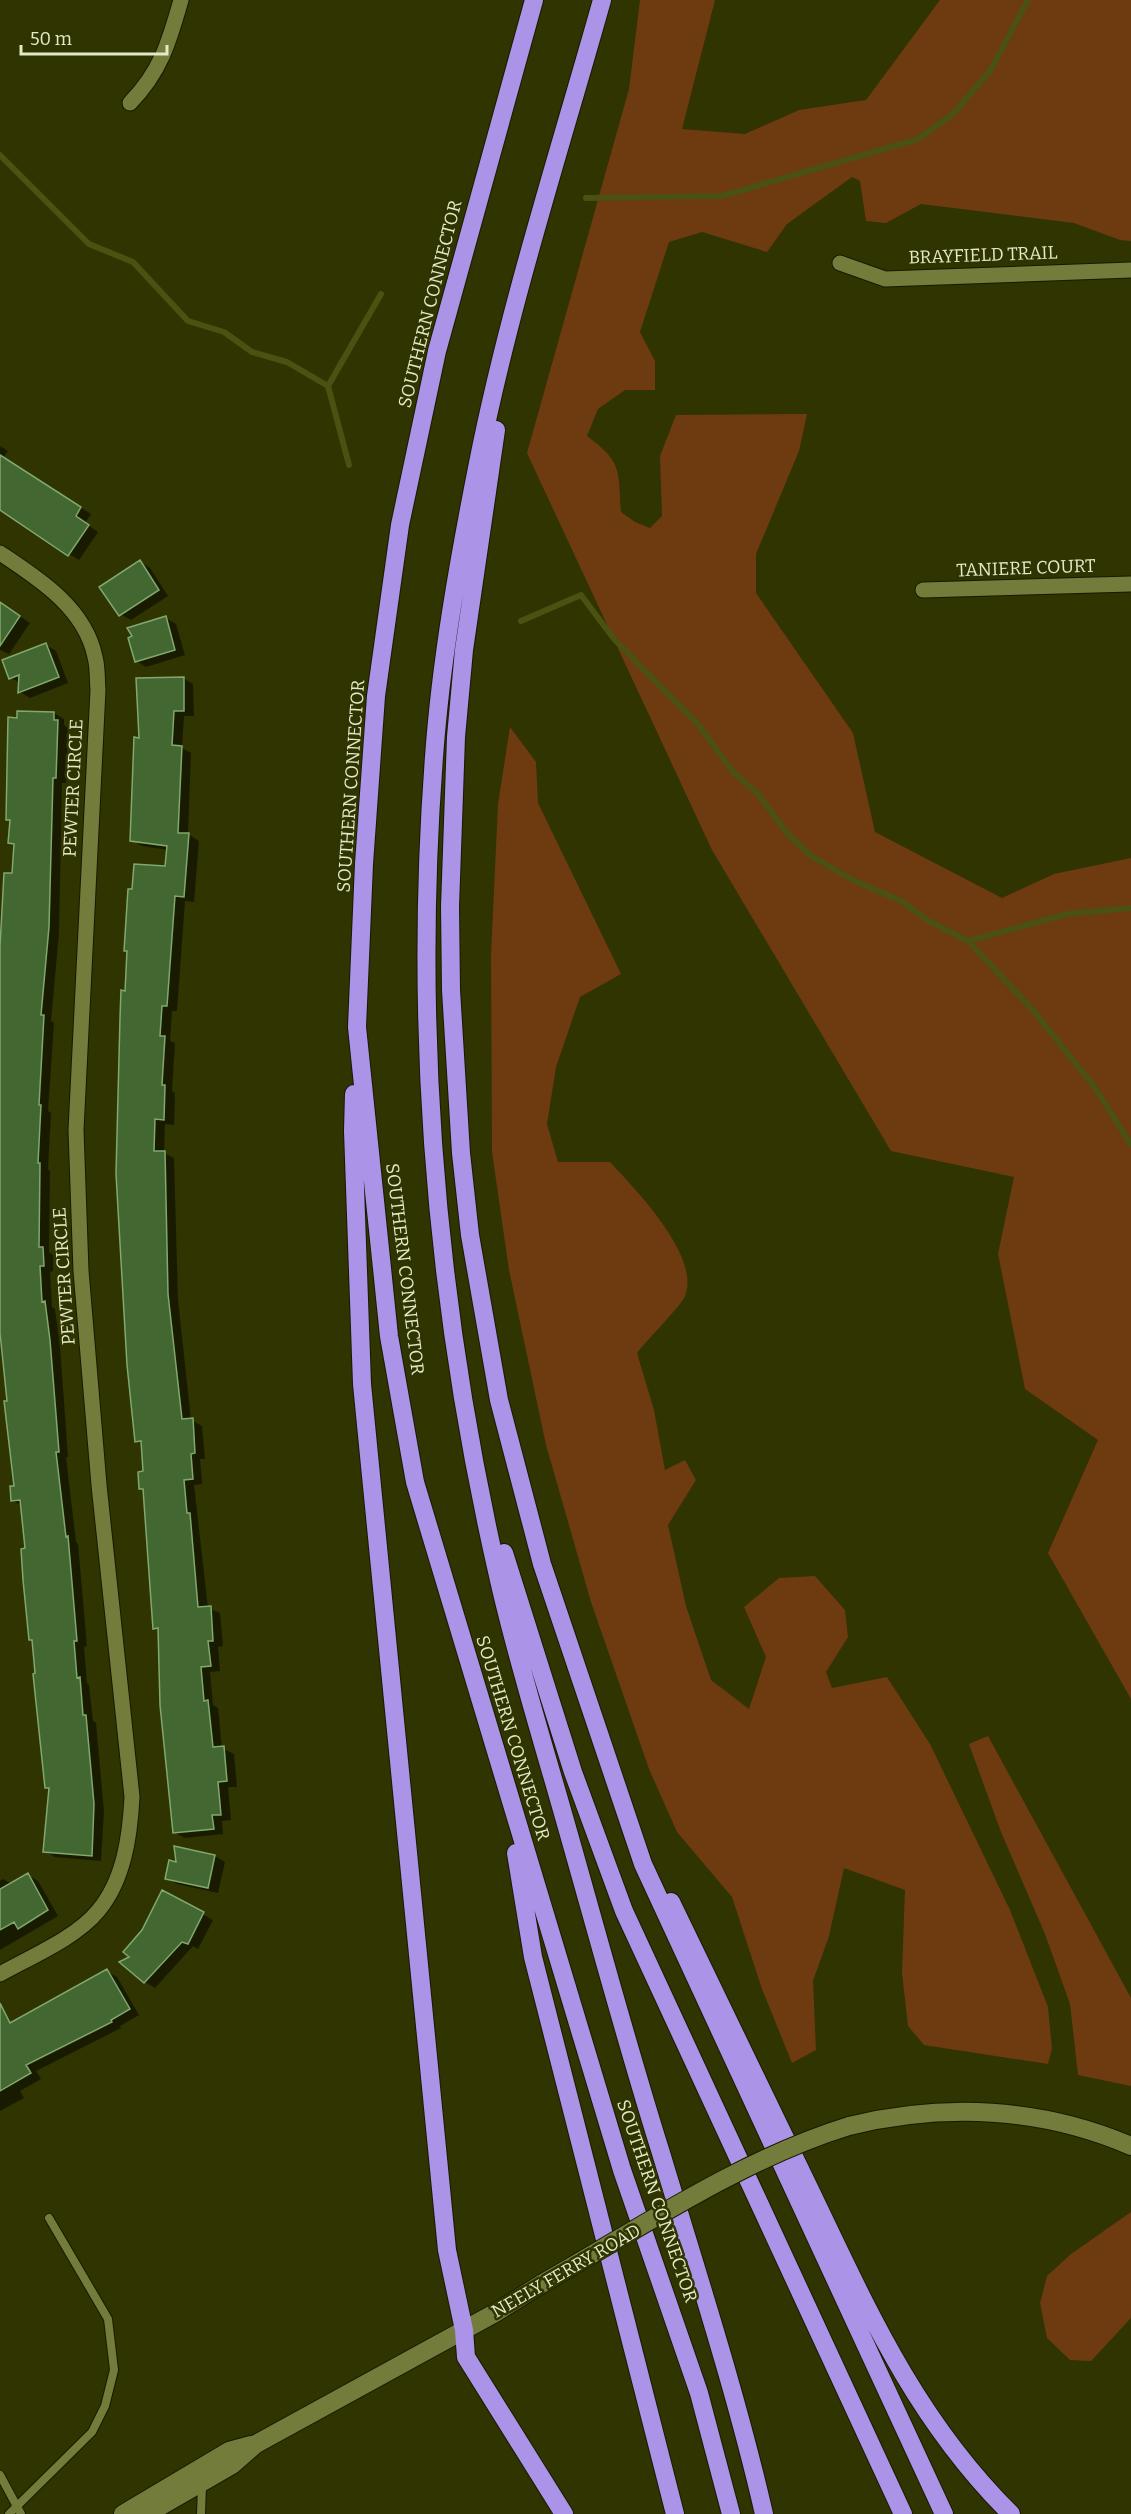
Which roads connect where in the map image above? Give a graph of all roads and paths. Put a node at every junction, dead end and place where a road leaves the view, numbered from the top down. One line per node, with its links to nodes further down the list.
1 (181, 0): 4 (street)
2 (534, 0): 11 (highway, SOUTHERN CONNECTOR)
3 (602, 0): 7 (highway, SOUTHERN CONNECTOR)
4 (130, 103)
5 (840, 263): 6 (street, BRAYFIELD TRAIL)
6 (1131, 270)
7 (511, 325): 12 (highway, SOUTHERN CONNECTOR); 14 (highway)
8 (0, 553): 15 (street, PEWTER CIRCLE)
9 (1131, 584): 10 (street, TANIERE COURT)
10 (923, 590)
11 (357, 1027): 13 (highway, SOUTHERN CONNECTOR); 18 (highway)
12 (478, 1474): 30 (highway, SOUTHERN CONNECTOR); 31 (highway)
13 (505, 1783): 28 (highway); 29 (highway, SOUTHERN CONNECTOR)
14 (623, 1801): 32 (highway); 33 (highway)
15 (0, 1974)
16 (1131, 2146): 18 (street, NEELY FERRY ROAD, bridge)
17 (49, 2218): 22 (lane)
18 (464, 2330): 19 (street, NEELY FERRY ROAD); 27 (highway)
19 (256, 2444): 21 (street, NEELY FERRY ROAD); 25 (street, NEELY FERRY ROAD)
20 (0, 2475): 22 (lane)
21 (202, 2482): 23 (street, NEELY FERRY ROAD); 26 (lane)
22 (19, 2511): 24 (lane)
23 (157, 2513)
24 (9, 2514)
25 (123, 2514)
26 (201, 2514)
27 (564, 2514)
28 (675, 2514)
29 (731, 2514)
30 (764, 2514)
31 (903, 2514)
32 (944, 2514)
33 (1011, 2514)

